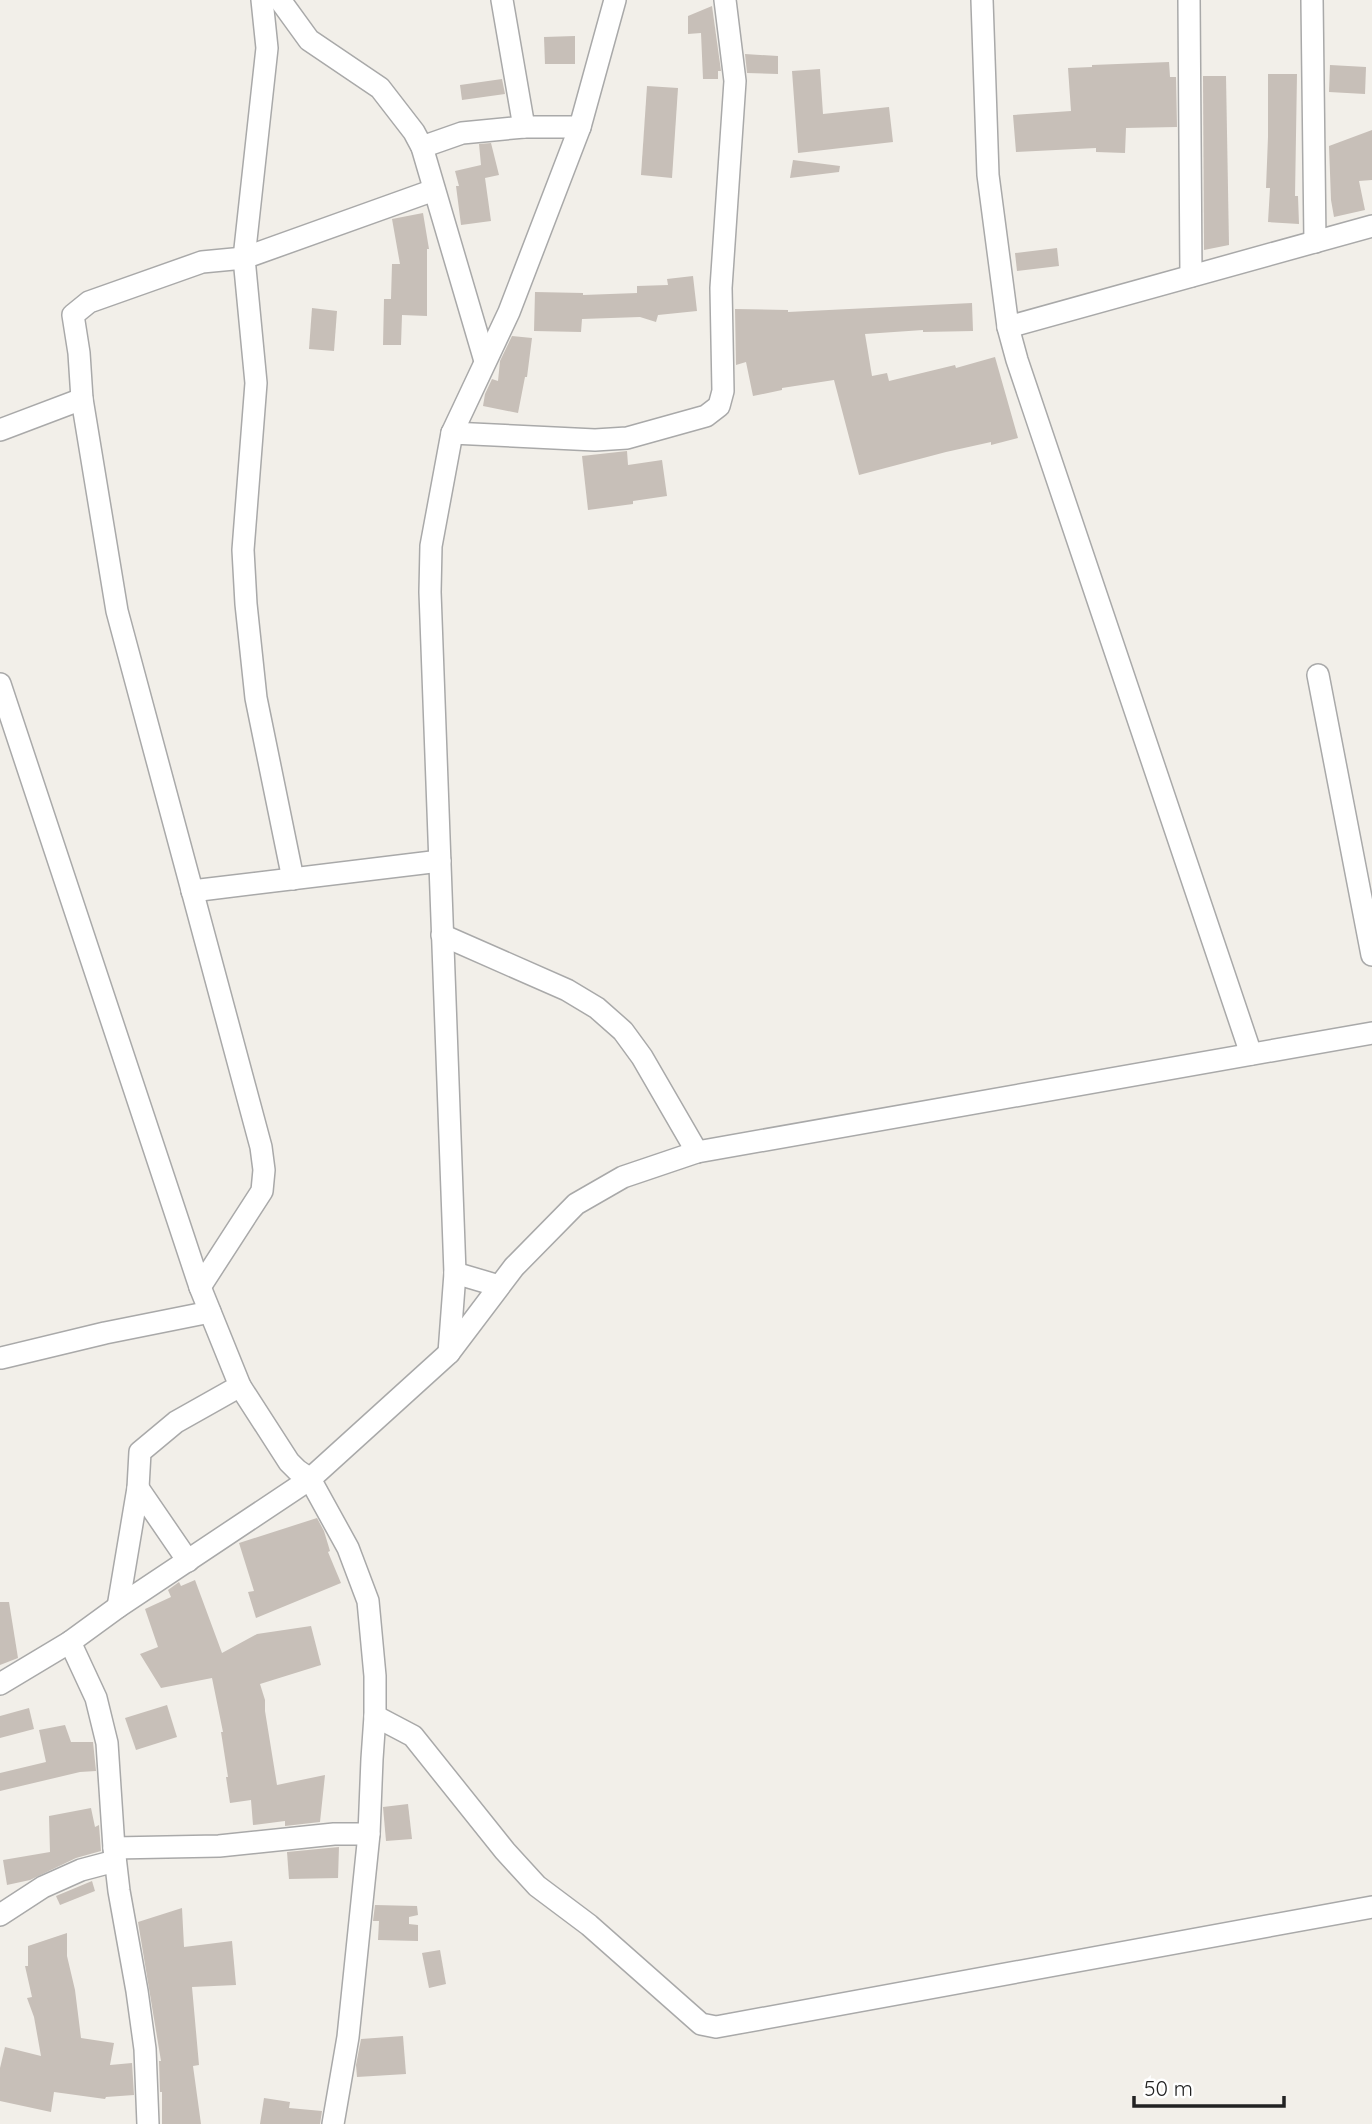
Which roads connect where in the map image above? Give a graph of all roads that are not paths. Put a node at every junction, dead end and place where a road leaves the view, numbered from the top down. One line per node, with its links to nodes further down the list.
1 (262, 0): 15 (street)
2 (280, 0): 11 (street)
3 (502, 0): 9 (street)
4 (615, 0): 10 (street)
5 (725, 0): 21 (street)
6 (982, 0): 17 (street)
7 (1189, 0): 16 (street)
8 (1312, 0): 14 (street)
9 (524, 127): 10 (street); 11 (street)
10 (580, 127): 18 (street)
11 (422, 146): 12 (street)
12 (435, 190): 15 (street); 18 (street)
13 (1372, 226): 14 (street)
14 (1315, 242): 16 (street)
15 (244, 258): 19 (street); 25 (street)
16 (1191, 276): 17 (street)
17 (1008, 327): 30 (street)
18 (485, 361): 21 (street)
19 (82, 399): 20 (street); 26 (street)
20 (0, 430)
21 (452, 433): 24 (street)
22 (1318, 675): 28 (street)
23 (0, 684): 34 (street)
24 (440, 861): 25 (street); 27 (street)
25 (293, 879): 26 (street)
26 (192, 891): 34 (street)
27 (442, 935): 31 (street); 32 (street)
28 (1372, 955)
29 (1372, 1033): 30 (street)
30 (1251, 1054): 31 (street)
31 (696, 1152): 33 (street)
32 (455, 1273): 33 (street); 36 (street)
33 (499, 1286): 36 (street)
34 (200, 1287): 35 (street)
35 (210, 1312): 37 (street); 38 (street)
36 (449, 1353): 39 (street)
37 (1, 1358)
38 (240, 1386): 39 (street); 40 (street)
39 (310, 1479): 41 (street); 45 (street)
40 (138, 1488): 41 (street); 42 (street)
41 (188, 1561): 42 (street)
42 (118, 1608): 43 (street)
43 (70, 1642): 44 (street); 47 (street)
44 (0, 1684)
45 (376, 1716): 46 (street); 48 (street)
46 (369, 1834): 47 (street); 51 (street)
47 (114, 1854): 49 (street); 50 (street)
48 (1372, 1907)
49 (0, 1915)
50 (148, 2124)
51 (333, 2124)

